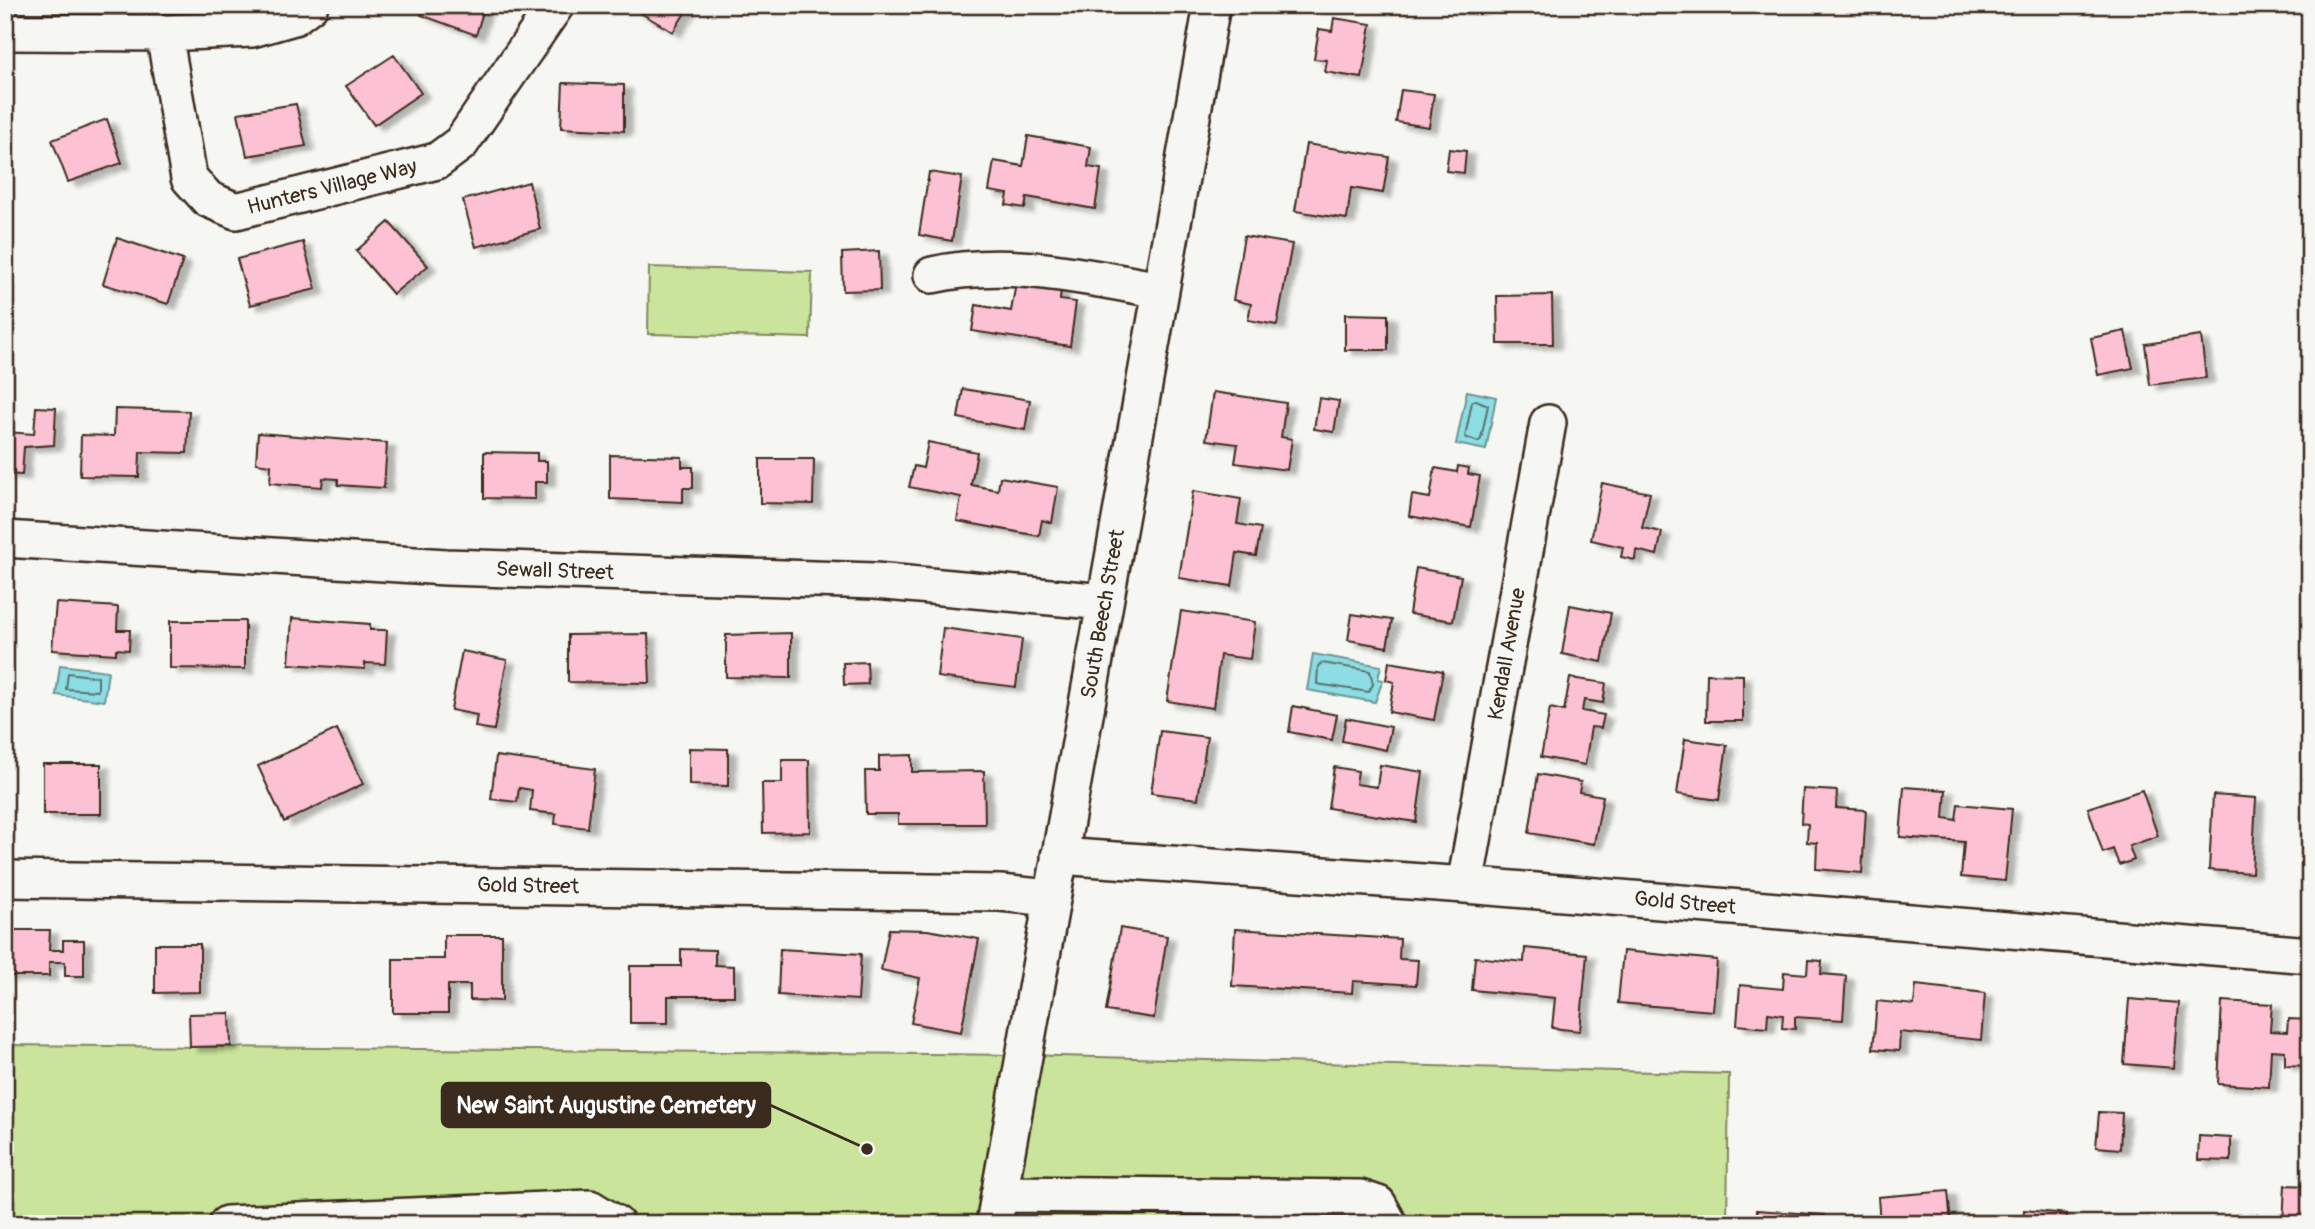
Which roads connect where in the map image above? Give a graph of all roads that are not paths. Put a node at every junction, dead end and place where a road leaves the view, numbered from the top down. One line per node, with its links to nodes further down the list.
1 (310, 5): 5 (street)
2 (556, 5): 5 (street, Hunters Village Way)
3 (1212, 5): 7 (street, South Beech Street)
4 (5, 32): 5 (street)
5 (164, 33)
6 (932, 275): 7 (street)
7 (1161, 290): 10 (street, South Beech Street)
8 (1548, 423): 13 (street, Kendall Avenue)
9 (5, 538): 10 (street, Sewall Street)
10 (1105, 602): 11 (street, South Beech Street)
11 (1059, 856): 13 (street, Gold Street); 14 (street, South Beech Street)
12 (5, 879): 14 (street, Gold Street)
13 (1465, 885): 15 (street, Gold Street)
14 (1051, 898): 16 (street, South Beech Street)
15 (2310, 955)
16 (996, 1209): 19 (street)
17 (227, 1224): 18 (street)
18 (615, 1224)
19 (1389, 1224)

